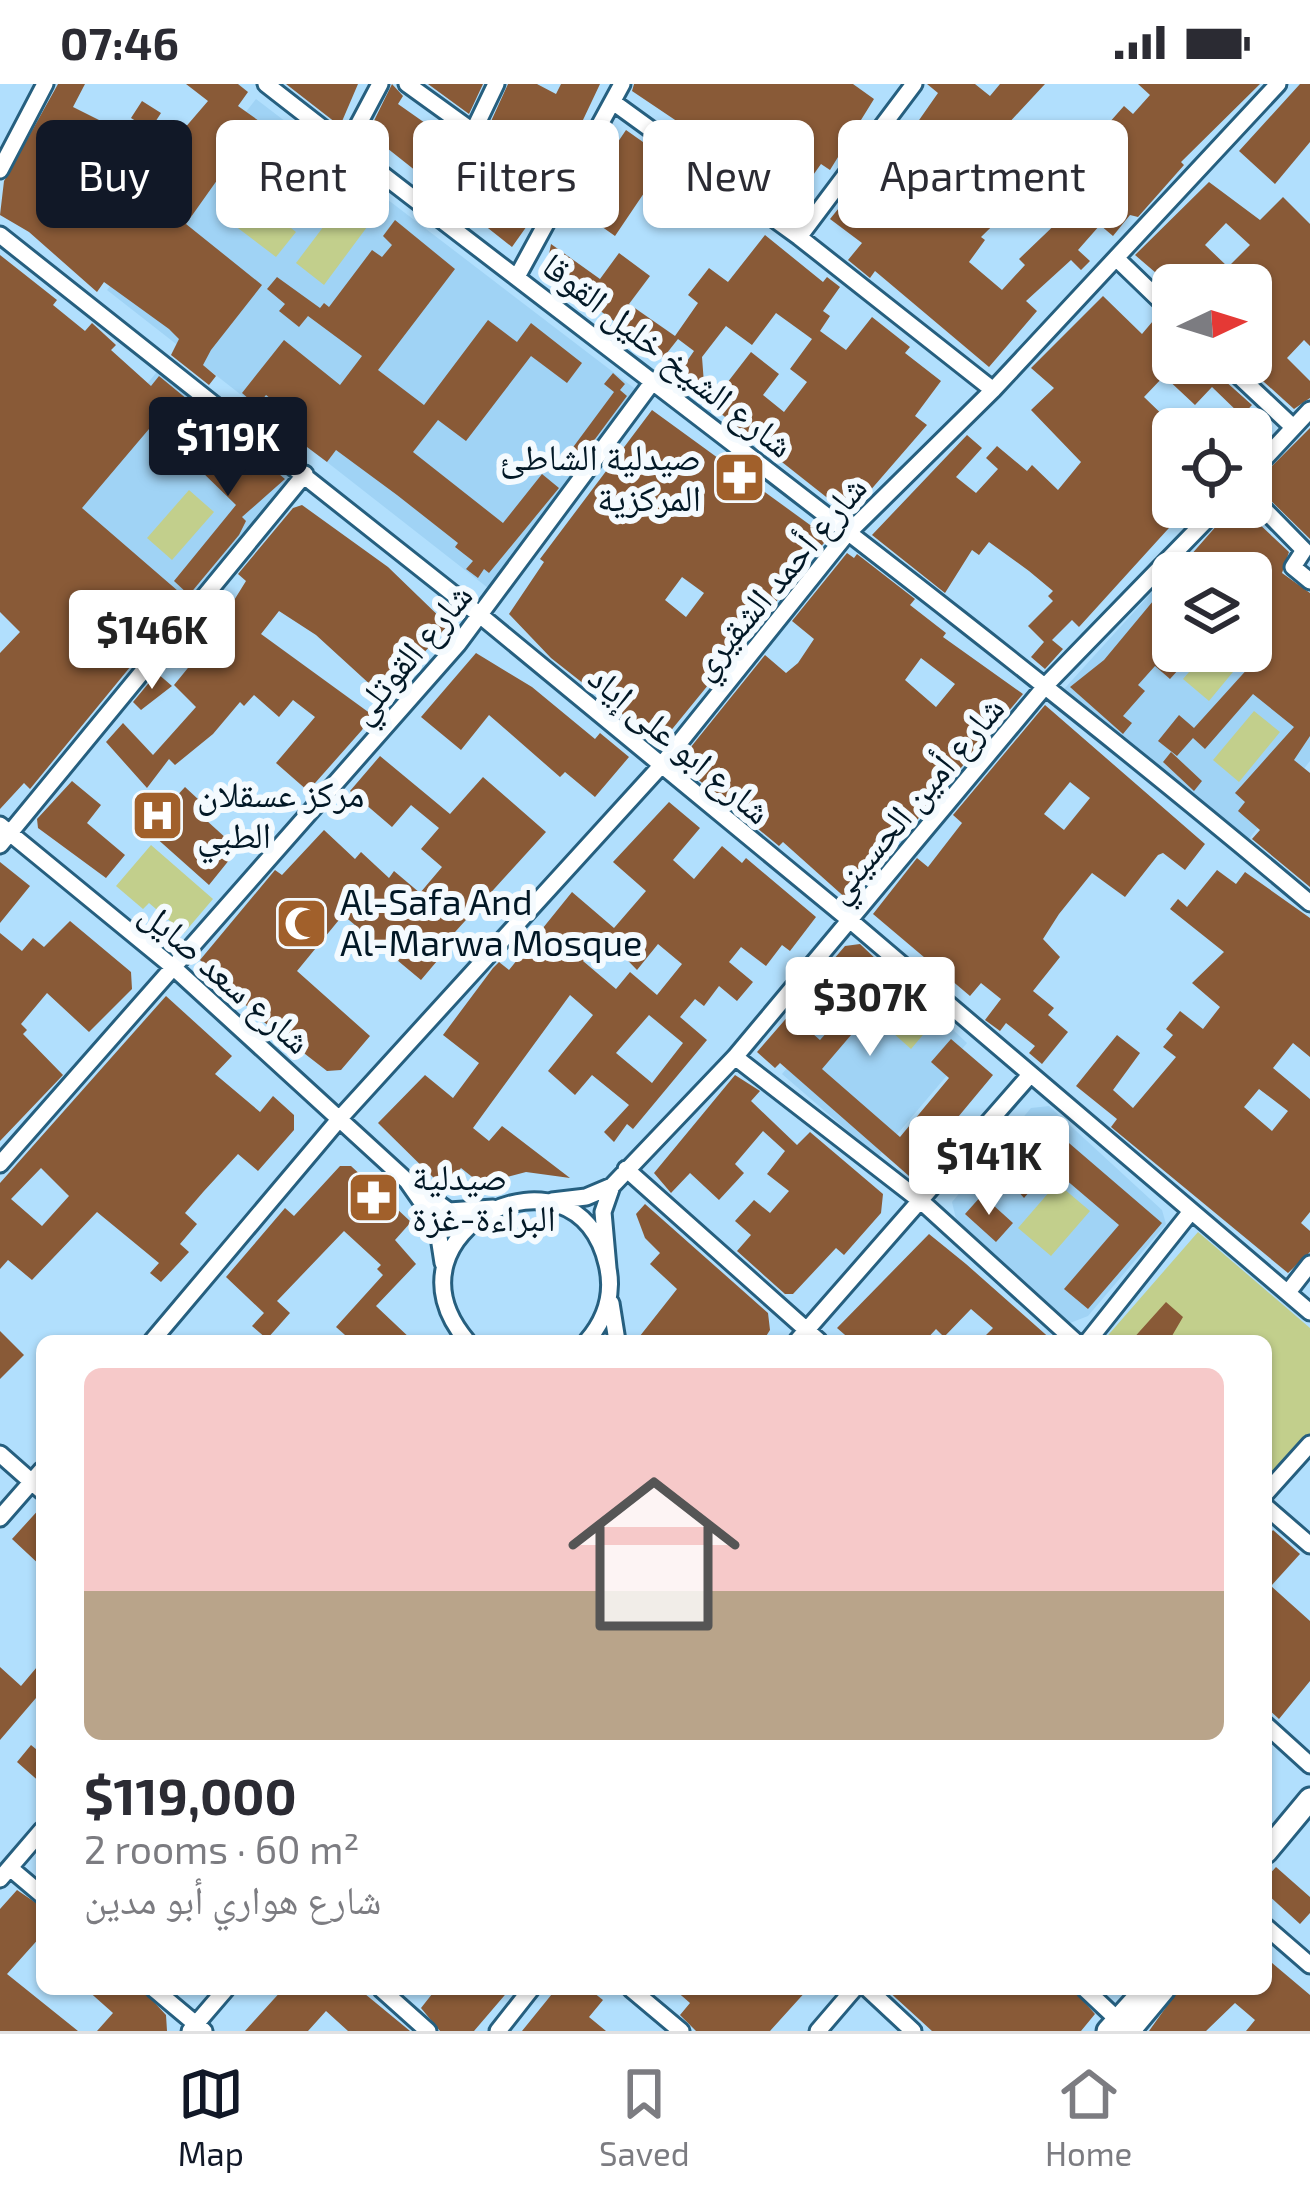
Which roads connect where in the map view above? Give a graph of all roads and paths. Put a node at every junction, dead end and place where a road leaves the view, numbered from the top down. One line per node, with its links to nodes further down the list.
1 (44, 84): 15 (street)
2 (266, 84): 10 (street, شارع الشيخ خليل القوقا)
3 (380, 84): 11 (street)
4 (407, 84): 12 (street)
5 (496, 84): 13 (street)
6 (622, 84): 9 (street)
7 (914, 84): 19 (street)
8 (1278, 84): 20 (street, شارع أحمد الشقيري)
9 (613, 102): 14 (street); 19 (street)
10 (312, 120)
11 (360, 120)
12 (454, 120)
13 (479, 120)
14 (603, 120)
15 (0, 170)
16 (389, 178): 21 (street, شارع الشيخ خليل القوقا)
17 (543, 228): 21 (street)
18 (0, 235): 29 (street, شارع ابو على إياد)
19 (799, 237): 25 (street)
20 (1116, 258): 22 (street); 25 (street, شارع أحمد الشقيري)
21 (518, 274): 23 (street, شارع الشيخ خليل القوقا)
22 (1152, 293)
23 (654, 380): 32 (street, شارع الشيخ خليل القوقا); 34 (street, شارع القوتلي)
24 (1247, 384): 27 (street)
25 (993, 390): 32 (street, شارع أحمد الشقيري)
26 (1310, 410): 27 (street)
27 (1293, 427): 28 (street)
28 (1272, 450)
29 (304, 474): 34 (street, شارع ابو على إياد); 37 (street)
30 (1272, 517): 33 (street)
31 (1199, 528): 35 (street, شارع أمين الحسيني)
32 (846, 535): 35 (street, شارع الشيخ خليل القوقا); 36 (street, شارع أحمد الشقيري)
33 (1310, 581)
34 (482, 616): 36 (street, شارع ابو على إياد); 40 (street, شارع القوتلي)
35 (1048, 684): 38 (street, شارع الشيخ خليل القوقا); 39 (street, شارع أمين الحسيني)
36 (659, 768): 39 (street, شارع ابو على إياد); 43 (street, شارع أحمد الشقيري)
37 (3, 835): 40 (street, شارع سعد صايل)
38 (1310, 903)
39 (852, 922): 41 (street, شارع أمين الحسيني); 42 (street, شارع ابو على إياد)
40 (173, 967): 43 (street, شارع سعد صايل); 44 (street, شارع القوتلي)
41 (735, 1058): 45 (street, شارع أمين الحسيني); 49 (street)
42 (1030, 1075): 49 (street); 51 (street, شارع ابو على إياد)
43 (340, 1117): 46 (street, شارع سعد صايل); 59 (street, شارع أحمد الشقيري)
44 (0, 1164)
45 (626, 1169): 47 (street, شارع أمين الحسيني); 64 (street)
46 (407, 1181): 50 (street, شارع سعد صايل); 54 (street, شارع سعد صايل)
47 (612, 1186): 48 (street); 53 (street)
48 (532, 1200): 50 (street, شارع سعد صايل); 53 (street)
49 (922, 1202): 65 (street); 66 (street)
50 (493, 1208): 54 (street)
51 (1190, 1214): 56 (street, شارع ابو على إياد); 67 (street)
52 (1310, 1264): 56 (street)
53 (608, 1268): 55 (street)
54 (445, 1274): 57 (street, شارع سعد صايل)
55 (610, 1288): 62 (street); 63 (street)
56 (1288, 1292): 58 (street, شارع ابو على إياد)
57 (447, 1305): 60 (street); 61 (street)
58 (1310, 1312)
59 (157, 1335)
60 (450, 1335)
61 (464, 1335)
62 (591, 1335)
63 (616, 1335)
64 (805, 1335)
65 (811, 1335)
66 (1068, 1335)
67 (1093, 1335)
68 (1310, 1444): 72 (street)
69 (0, 1454): 70 (street)
70 (36, 1480)
71 (36, 1483): 74 (street)
72 (1272, 1486)
73 (1272, 1512): 75 (street)
74 (0, 1517)
75 (1310, 1545)
76 (1272, 1730): 77 (street)
77 (1310, 1765)
78 (1310, 1799): 81 (main road)
79 (1310, 1820): 82 (main road)
80 (36, 1838): 83 (street)
81 (1272, 1845)
82 (1272, 1863)
83 (5, 1873): 84 (street)
84 (36, 1891)
85 (1272, 1932): 86 (street)
86 (1310, 1965)
87 (160, 1995): 98 (street)
88 (222, 1995): 98 (street)
89 (388, 1995): 99 (street)
90 (526, 1995): 100 (street)
91 (638, 1995): 101 (street)
92 (849, 1995): 102 (street)
93 (874, 1995): 103 (street)
94 (1090, 1995): 97 (street)
95 (1142, 1995): 97 (main road)
96 (1157, 1995): 97 (main road)
97 (1118, 2027)
98 (196, 2029)
99 (428, 2031)
100 (498, 2031)
101 (681, 2031)
102 (818, 2031)
103 (913, 2031)

